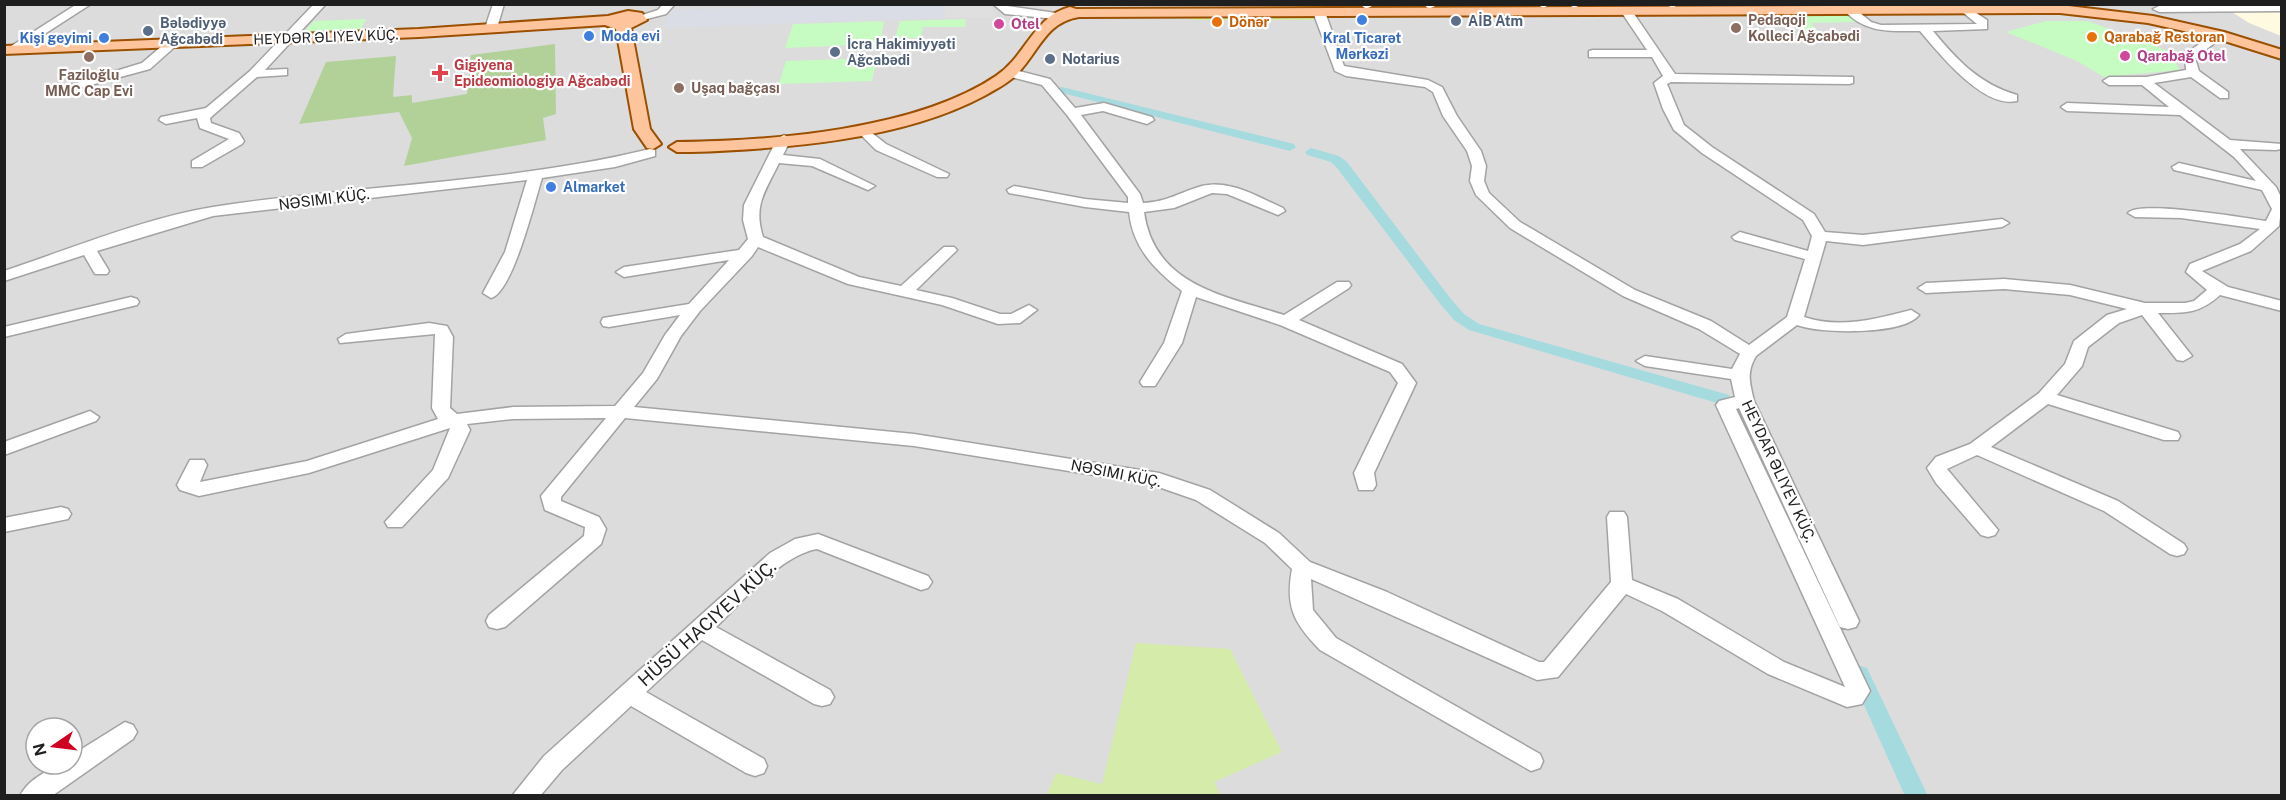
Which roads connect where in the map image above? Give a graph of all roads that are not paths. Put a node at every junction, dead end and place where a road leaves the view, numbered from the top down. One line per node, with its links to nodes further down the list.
1 (86, 4): 30 (street)
2 (321, 4): 27 (street)
3 (499, 4): 25 (street)
4 (670, 4): 22 (street)
5 (998, 4): 21 (street)
6 (1695, 4): 12 (main road)
7 (2121, 4): 19 (main road)
8 (1365, 5): 9 (main road); 21 (main road)
9 (1429, 5): 10 (main road)
10 (1542, 5): 11 (main road)
11 (1574, 5): 12 (main road)
12 (1672, 5)
13 (2245, 6): 16 (street); 19 (street)
14 (1904, 7): 15 (main road); 17 (main road)
15 (1964, 8): 19 (main road); 24 (street)
16 (2282, 8)
17 (1849, 9): 18 (main road); 24 (street)
18 (1626, 10): 20 (main road); 31 (street)
19 (2150, 11): 26 (main road); 29 (main road)
20 (1319, 12): 21 (main road); 38 (street)
21 (1056, 16): 35 (main road)
22 (639, 18): 23 (main road)
23 (617, 23): 25 (main road, HEYDƏR ƏLIYEV KÜÇ.); 57 (main road)
24 (1923, 27): 46 (street)
25 (491, 28): 27 (main road, HEYDƏR ƏLIYEV KÜÇ.)
26 (2219, 35): 33 (main road); 36 (street)
27 (289, 38): 28 (main road, HEYDƏR ƏLIYEV KÜÇ.); 37 (street)
28 (173, 43): 30 (main road, HEYDƏR ƏLIYEV KÜÇ.); 43 (street)
29 (2282, 49)
30 (7, 51)
31 (1655, 53): 32 (street); 39 (street)
32 (1593, 54)
33 (2282, 55)
34 (283, 72): 37 (street)
35 (1011, 73): 50 (street); 53 (main road)
36 (2193, 73): 42 (street); 45 (street)
37 (254, 74): 48 (street)
38 (1375, 76): 44 (street); 97 (street)
39 (1669, 78): 40 (street); 71 (street)
40 (1849, 80)
41 (2109, 81): 42 (street)
42 (2147, 81): 49 (street)
43 (76, 84)
44 (1367, 93)
45 (2224, 95)
46 (2012, 98)
47 (2067, 107): 49 (street)
48 (209, 111): 51 (street); 59 (street)
49 (2183, 111): 55 (street)
50 (1071, 112): 52 (street); 66 (street)
51 (166, 120)
52 (1147, 120)
53 (863, 130): 54 (main road); 62 (street)
54 (784, 139): 57 (main road); 58 (street)
55 (2225, 144): 56 (street); 64 (street)
56 (2276, 146)
57 (652, 149): 61 (street, NƏSIMI KÜÇ.)
58 (774, 159): 63 (street); 73 (street)
59 (197, 164)
60 (2179, 167): 64 (street)
61 (536, 174): 74 (street, NƏSIMI KÜÇ.); 85 (street)
62 (942, 174)
63 (868, 186)
64 (2269, 187): 70 (street)
65 (1014, 190): 66 (street)
66 (1138, 207): 67 (street); 83 (street)
67 (1278, 211)
68 (2135, 213): 70 (street)
69 (2002, 223): 71 (street)
70 (2272, 226): 82 (street)
71 (1820, 236): 76 (street)
72 (1740, 237): 76 (street)
73 (752, 247): 78 (street); 84 (street); 88 (street)
74 (88, 249): 77 (street); 79 (street, NƏSIMI KÜÇ.)
75 (950, 250): 84 (street)
76 (1814, 257): 92 (street)
77 (101, 271)
78 (624, 272)
79 (4, 276)
80 (1343, 285): 93 (street)
81 (1926, 288): 89 (street)
82 (2218, 288): 87 (street); 89 (street)
83 (1190, 290): 93 (street); 101 (street)
84 (904, 292): 90 (street)
85 (491, 293)
86 (131, 302): 95 (street)
87 (2282, 306)
88 (694, 308): 94 (street); 104 (street)
89 (2145, 308): 98 (street); 102 (street)
90 (1029, 310)
91 (1911, 315): 92 (street)
92 (1795, 319): 97 (street)
93 (1286, 321): 111 (street)
94 (609, 322)
95 (4, 332)
96 (346, 339): 106 (street)
97 (1749, 353): 100 (street)
98 (2183, 356)
99 (1645, 361): 100 (street)
100 (1740, 375): 103 (street, HEYDAR ƏLIYEV KÜÇ.)
101 (1149, 382)
102 (2045, 397): 107 (street); 108 (street)
103 (1745, 401): 120 (street); 122 (street, HEYDAR ƏLIYEV KÜÇ.)
104 (622, 412): 106 (street, NƏSIMI KÜÇ.); 118 (street, NƏSIMI KÜÇ.); 121 (street)
105 (90, 417): 109 (street)
106 (455, 420): 110 (street, NƏSIMI KÜÇ.); 114 (street)
107 (2171, 436)
108 (1977, 448): 116 (street); 117 (street)
109 (4, 449)
110 (197, 465)
111 (1366, 485)
112 (62, 514): 115 (street)
113 (1617, 517): 120 (street)
114 (395, 522)
115 (4, 525)
116 (1988, 530)
117 (2177, 549)
118 (1303, 567): 120 (street); 127 (street)
119 (921, 582): 123 (street)
120 (1622, 584)
121 (497, 621)
122 (1848, 621)
123 (700, 628): 124 (street); 125 (street)
124 (630, 693): 128 (street); 130 (street)
125 (822, 697)
126 (125, 732): 129 (street)
127 (1531, 761)
128 (755, 766)
129 (32, 795)
130 (524, 795)

